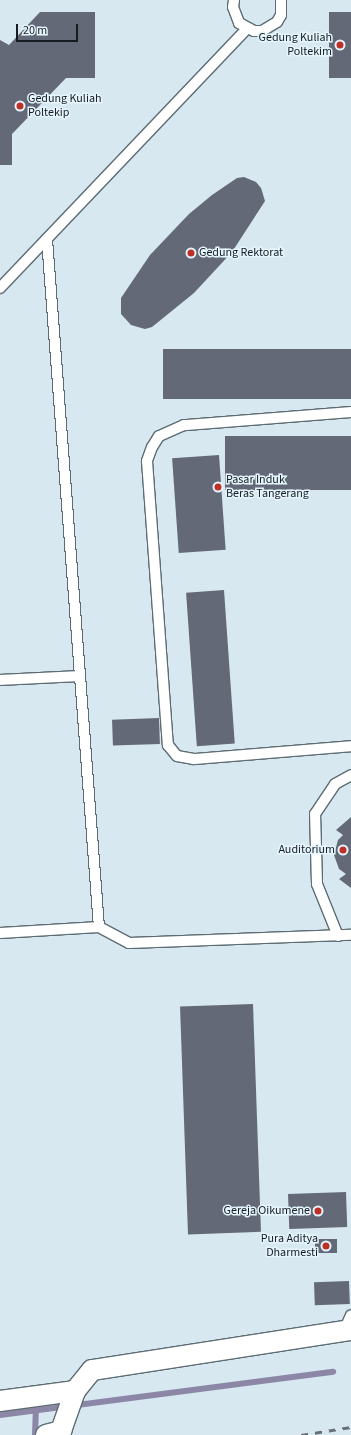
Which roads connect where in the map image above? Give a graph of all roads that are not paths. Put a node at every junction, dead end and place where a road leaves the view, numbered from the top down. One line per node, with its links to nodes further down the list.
1 (234, 0): 3 (lane)
2 (281, 0): 3 (lane)
3 (247, 29): 4 (lane)
4 (47, 239): 5 (lane); 7 (lane)
5 (0, 288)
6 (351, 412): 9 (lane)
7 (80, 676): 8 (lane); 11 (lane)
8 (0, 680)
9 (351, 746)
10 (351, 775): 14 (lane)
11 (99, 927): 12 (lane); 14 (lane)
12 (0, 933)
13 (351, 935): 14 (lane)
14 (338, 936)
15 (349, 1326): 16 (street)
16 (72, 1398): 17 (street); 18 (street)
17 (0, 1401)
18 (53, 1433)

